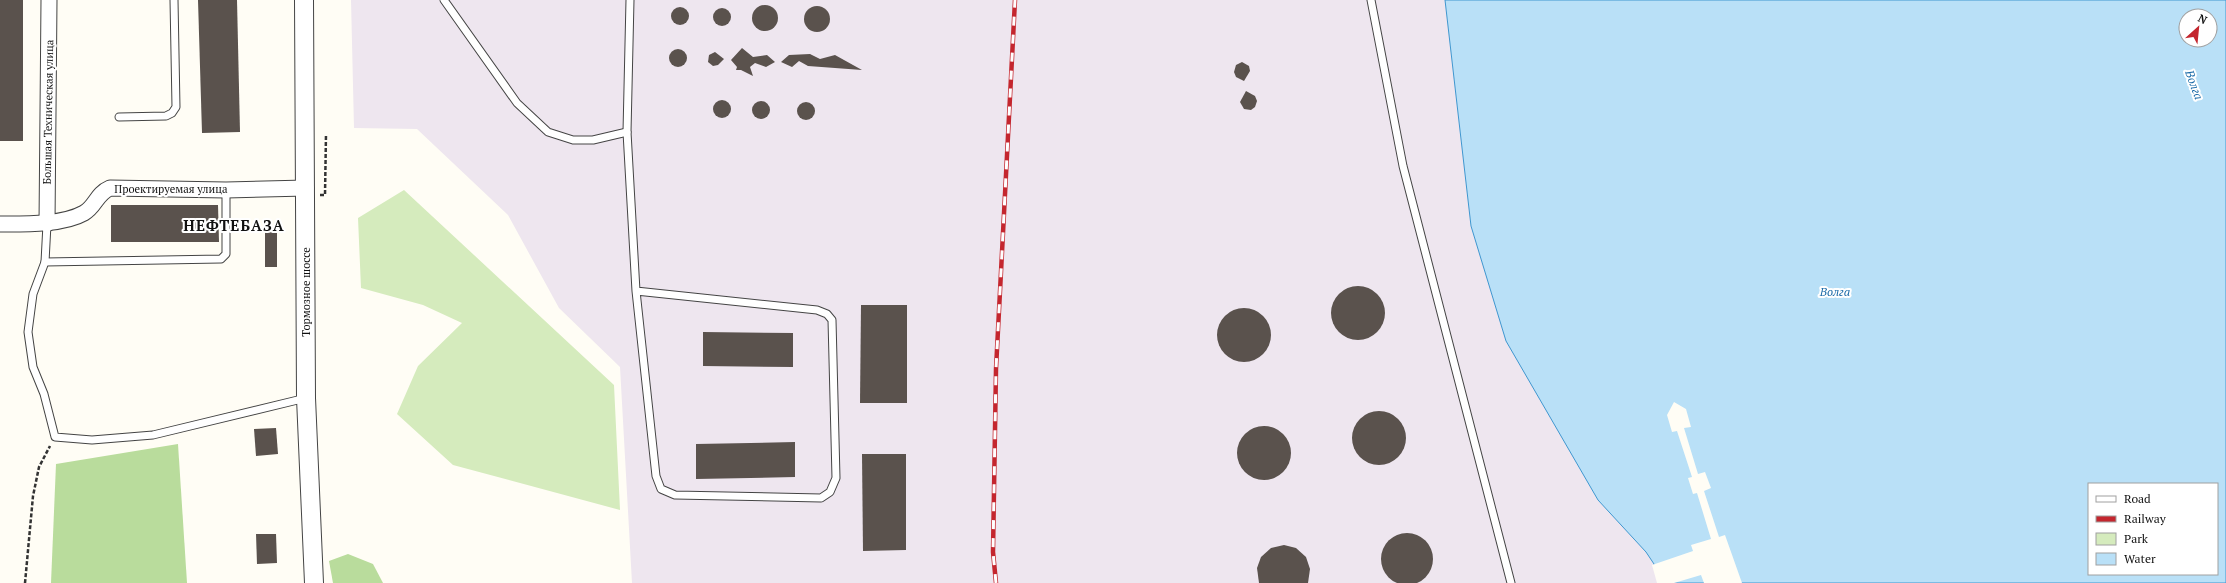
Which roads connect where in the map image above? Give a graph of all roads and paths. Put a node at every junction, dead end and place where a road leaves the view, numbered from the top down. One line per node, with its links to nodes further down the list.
1 (49, 0): 12 (street, Большая Техническая улица)
2 (174, 0): 7 (lane)
3 (304, 0): 9 (street, Тормозное шоссе)
4 (444, 0): 8 (lane)
5 (630, 0): 8 (lane)
6 (1371, 0): 19 (lane)
7 (119, 117)
8 (628, 132): 14 (lane)
9 (306, 188): 10 (street, Проектируемая улица); 15 (street, Тормозное шоссе)
10 (226, 190): 12 (street, Проектируемая улица); 13 (lane)
11 (0, 224): 12 (street, Проектируемая улица)
12 (47, 224): 13 (lane)
13 (45, 262): 16 (lane)
14 (636, 291): 14 (lane)
15 (306, 398): 16 (lane); 17 (street, Тормозное шоссе)
16 (55, 437): 18 (path)
17 (312, 582)
18 (25, 583)
19 (1511, 583)

